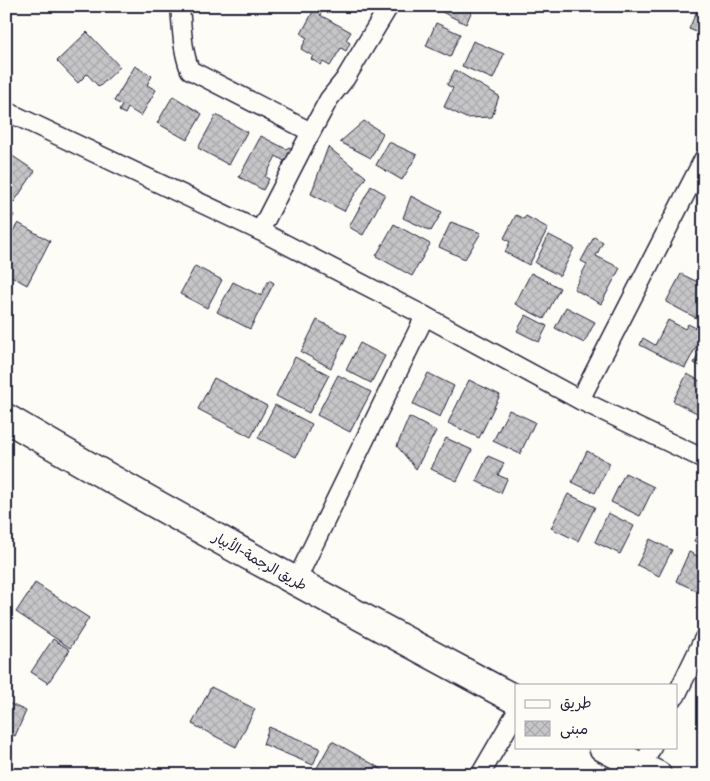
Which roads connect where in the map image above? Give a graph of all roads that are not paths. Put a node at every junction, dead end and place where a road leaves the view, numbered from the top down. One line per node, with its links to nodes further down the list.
1 (180, 6): 4 (street)
2 (389, 6): 4 (street)
3 (6, 111): 6 (street)
4 (312, 132): 6 (street)
5 (704, 158): 8 (street)
6 (260, 232): 7 (street)
7 (425, 316): 8 (street); 11 (street)
8 (580, 400): 10 (street)
9 (6, 418): 11 (highway, طريق الرجمة-الأبيار)
10 (704, 459)
11 (296, 581): 14 (highway, طريق الرجمة-الأبيار)
12 (704, 638): 13 (street)
13 (678, 692)
14 (515, 699)
15 (515, 715): 18 (street)
16 (606, 748): 17 (highway)
17 (650, 764)
18 (480, 775)

